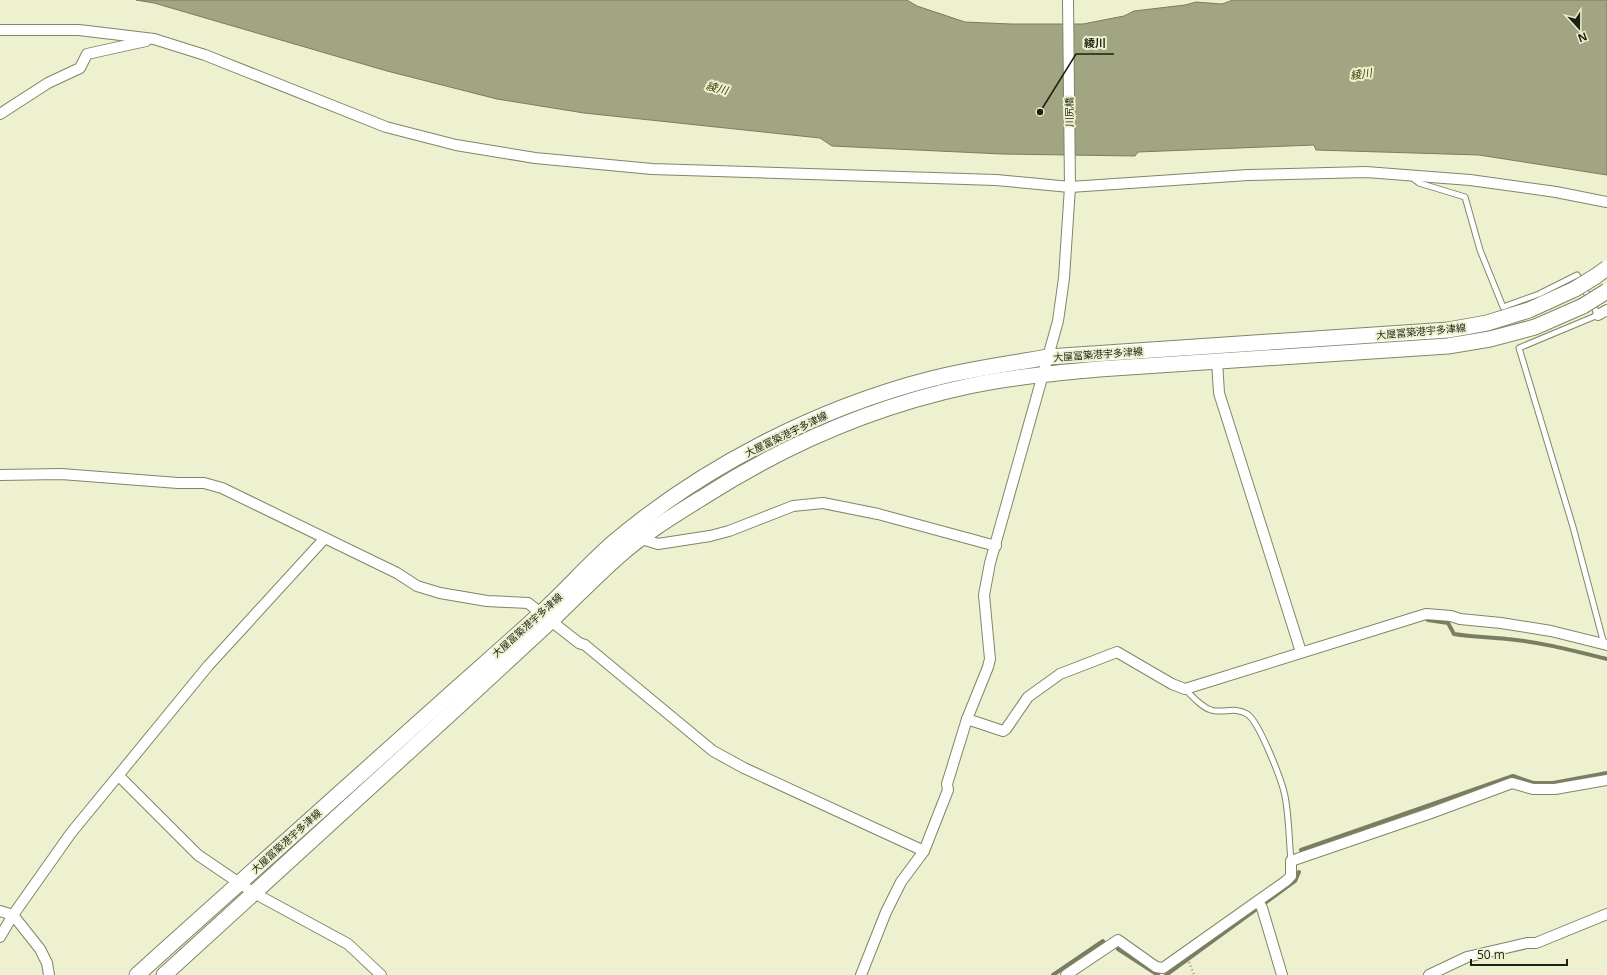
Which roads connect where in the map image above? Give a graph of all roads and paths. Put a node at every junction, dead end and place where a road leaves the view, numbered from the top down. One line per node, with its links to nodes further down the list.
1 (1068, 0): 6 (street, 川尻橋)
2 (0, 30): 3 (street)
3 (154, 39): 4 (street); 6 (street)
4 (0, 114)
5 (1409, 175): 6 (street); 7 (street); 10 (lane)
6 (1070, 187): 11 (street, 川尻橋)
7 (1607, 202)
8 (1607, 268): 11 (main road, 大屋冨築港宇多津線, bridge)
9 (1607, 291): 12 (main road, 大屋冨築港宇多津線, bridge)
10 (1603, 313): 19 (lane)
11 (1048, 357): 13 (street, 川尻橋); 18 (main road, 大屋冨築港宇多津線)
12 (1217, 361): 13 (main road, 大屋冨築港宇多津線); 20 (street)
13 (1044, 374): 16 (main road, 大屋冨築港宇多津線); 17 (street, 川尻橋)
14 (0, 475): 15 (street)
15 (325, 538): 18 (street); 23 (street)
16 (642, 538): 17 (street); 18 (main road, 大屋冨築港宇多津線)
17 (996, 546): 22 (street, 川尻橋)
18 (546, 617): 25 (street); 27 (main road, 大屋冨築港宇多津線); 28 (main road, 大屋冨築港宇多津線)
19 (1606, 644): 20 (street)
20 (1301, 652): 21 (street)
21 (1184, 689): 22 (street); 26 (lane)
22 (967, 719): 25 (street, 川尻橋)
23 (119, 776): 27 (street); 32 (street)
24 (1607, 780): 26 (street)
25 (924, 851): 39 (street, 川尻橋)
26 (1291, 861): 29 (street)
27 (239, 883): 28 (street); 36 (main road, 大屋冨築港宇多津線)
28 (254, 893): 37 (main road, 大屋冨築港宇多津線); 38 (street)
29 (1260, 904): 40 (street); 42 (street)
30 (0, 911): 32 (street)
31 (1607, 914): 43 (street)
32 (13, 915): 33 (street); 35 (street)
33 (0, 937)
34 (1188, 961): 41 (path)
35 (49, 975)
36 (137, 975)
37 (164, 975)
38 (381, 975)
39 (861, 975)
40 (1066, 975)
41 (1194, 975)
42 (1282, 975)
43 (1429, 975)

